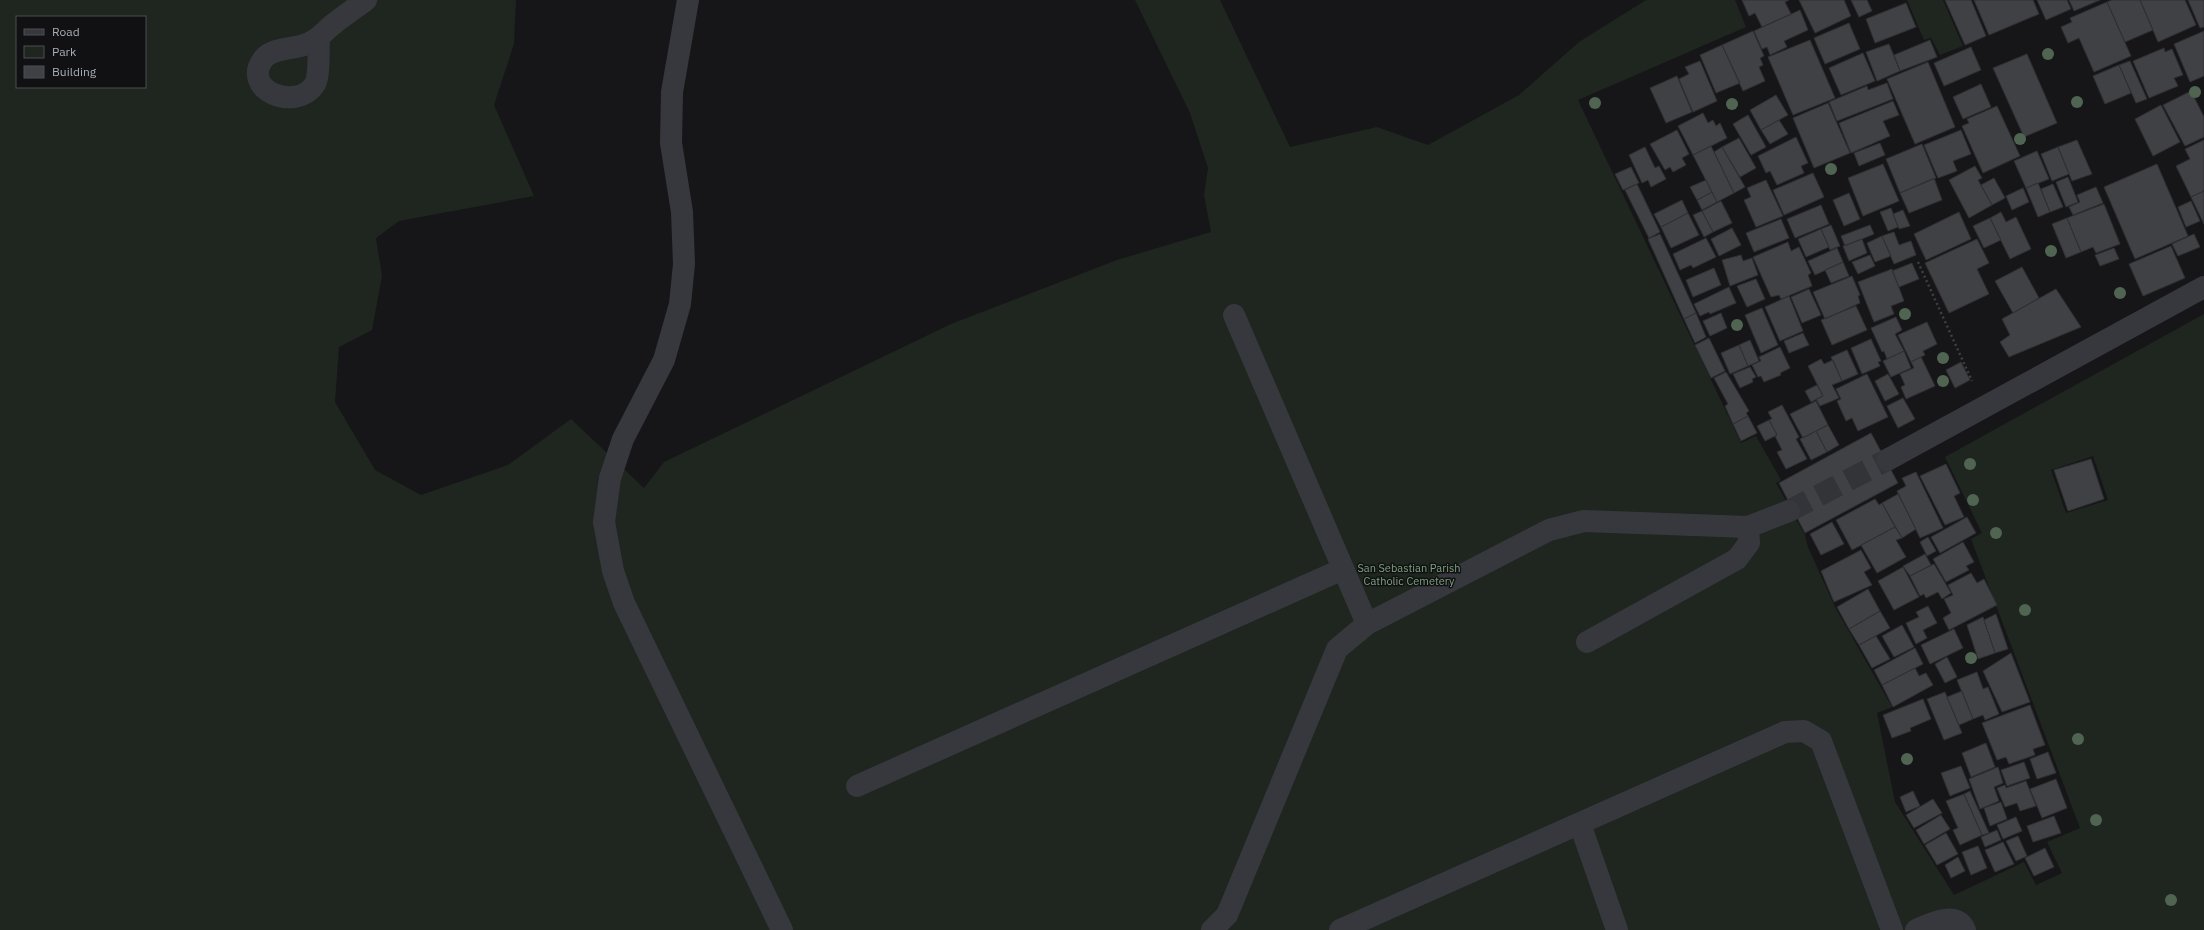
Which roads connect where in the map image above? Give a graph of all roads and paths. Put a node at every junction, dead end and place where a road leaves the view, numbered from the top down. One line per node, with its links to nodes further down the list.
1 (366, 0): 3 (lane)
2 (688, 0): 16 (lane)
3 (319, 38)
4 (1918, 262): 7 (path)
5 (2204, 287): 7 (lane)
6 (1234, 315): 11 (lane)
7 (1984, 406): 8 (lane)
8 (1887, 460)
9 (1789, 511): 10 (lane)
10 (1748, 527): 12 (lane); 13 (lane)
11 (1343, 569): 12 (lane); 14 (lane)
12 (1367, 624): 17 (lane)
13 (1587, 642)
14 (857, 786)
15 (1580, 824): 18 (lane); 19 (lane); 20 (lane)
16 (782, 930)
17 (1212, 930)
18 (1340, 930)
19 (1617, 930)
20 (1892, 930)
21 (1916, 930): 22 (lane)
22 (1965, 930)

